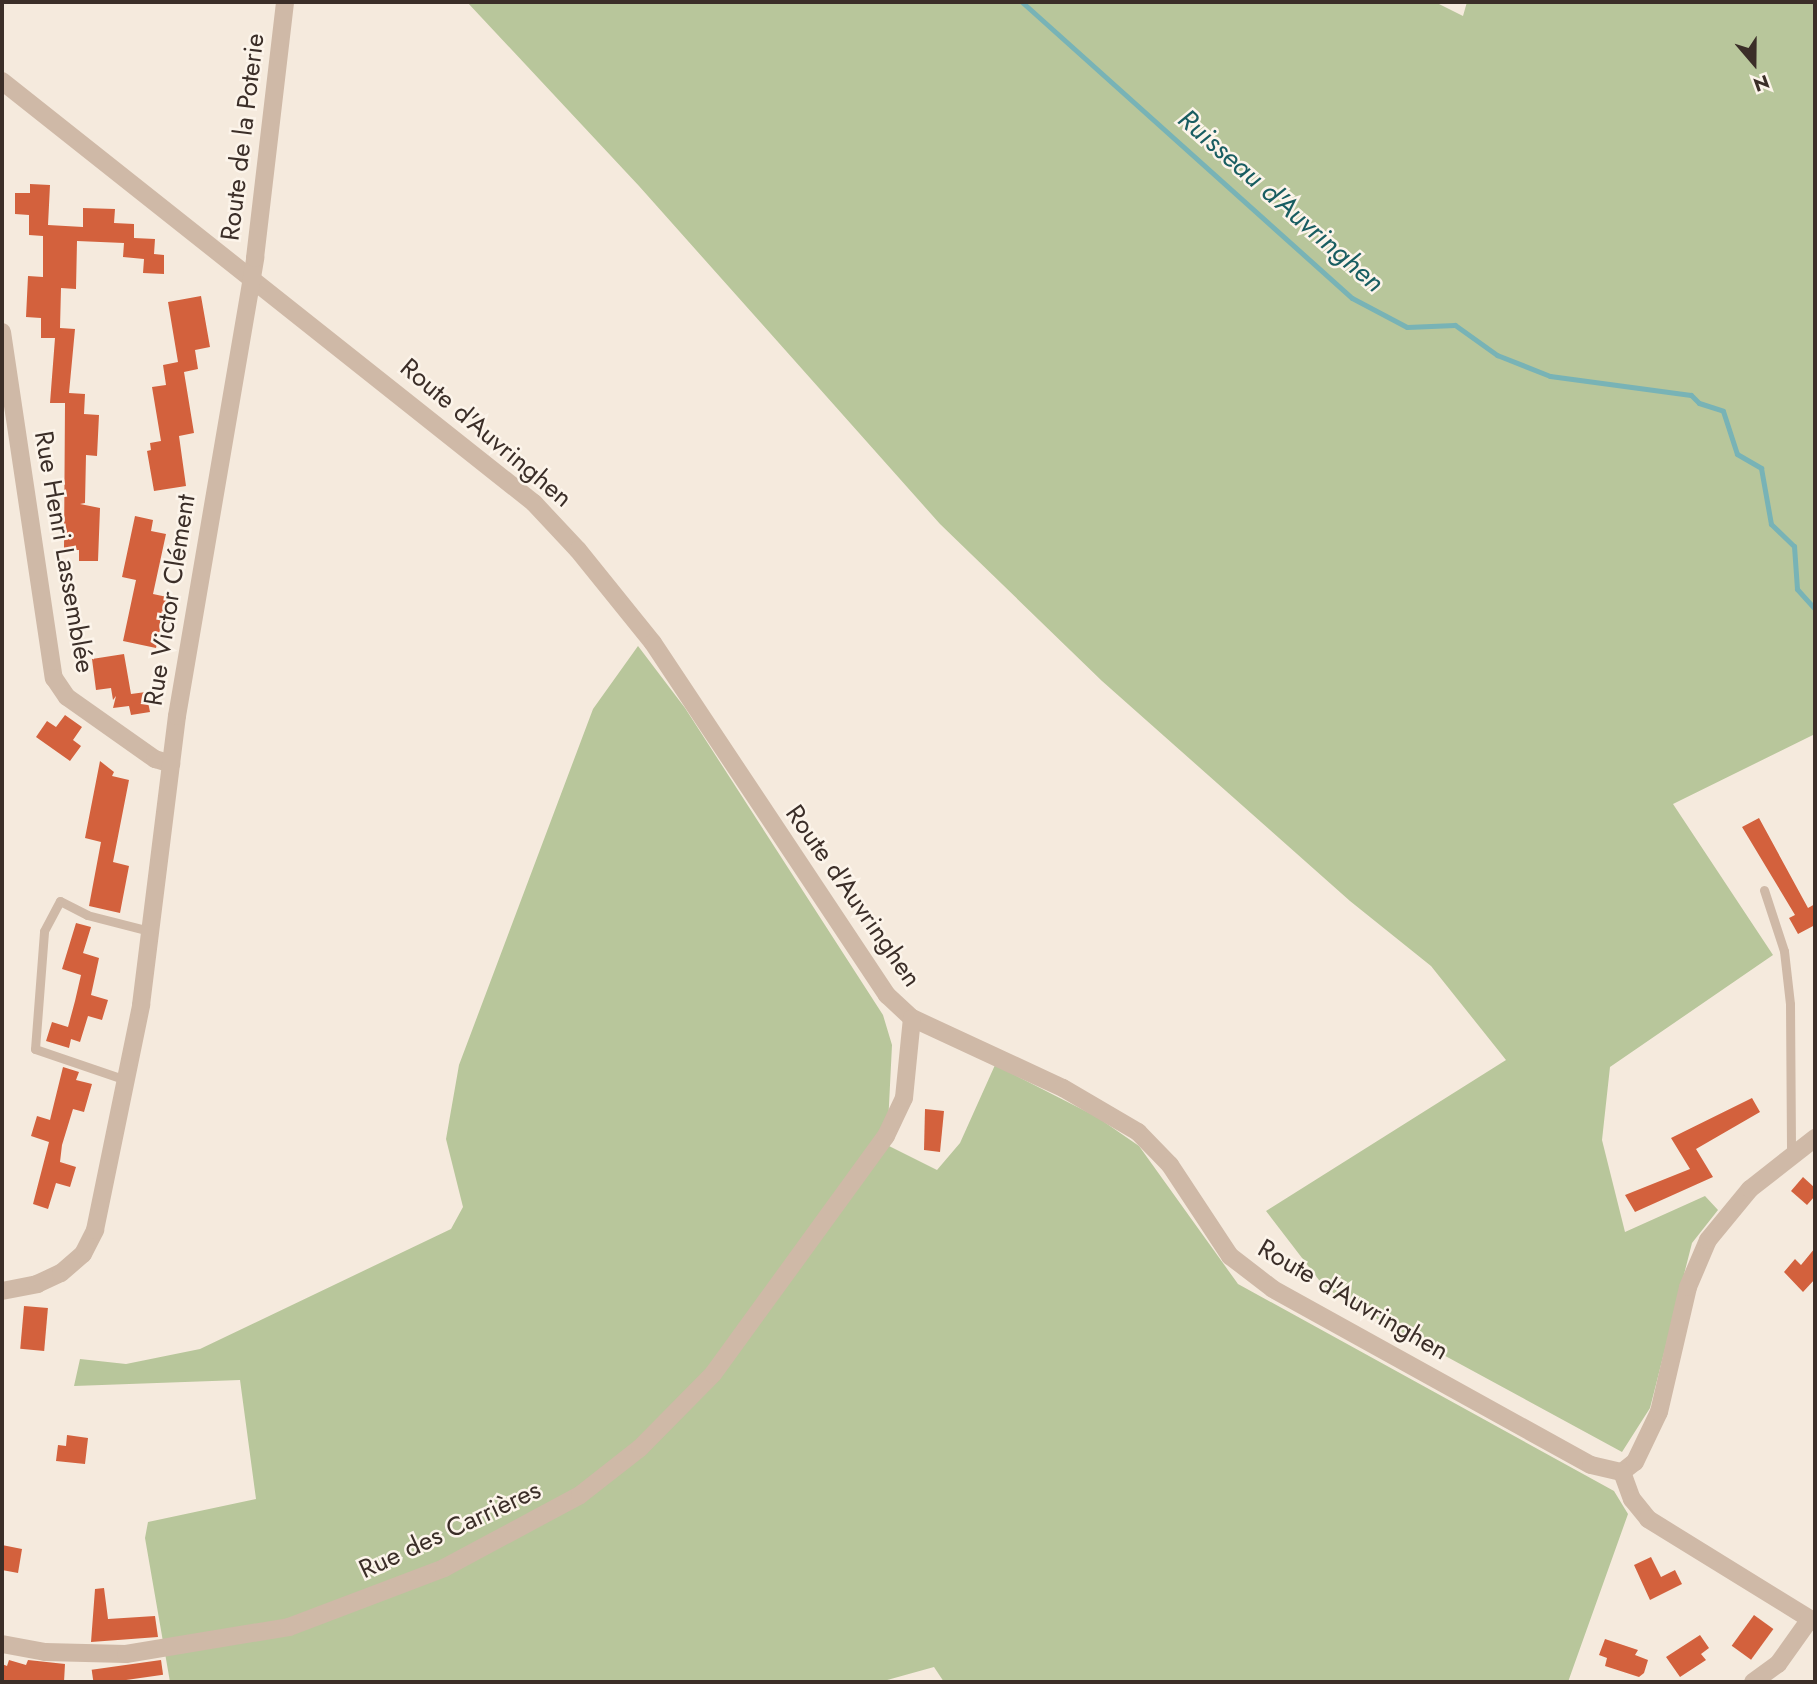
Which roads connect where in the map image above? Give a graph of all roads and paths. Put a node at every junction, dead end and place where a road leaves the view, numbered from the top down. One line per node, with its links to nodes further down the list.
1 (285, 2): 3 (street, Route de la Poterie)
2 (2, 82): 3 (street, Route d'Auvringhen)
3 (251, 279): 5 (street, Rue Victor Clément); 8 (street, Route d'Auvringhen)
4 (2, 332): 5 (street, Rue Henri Lassemblée)
5 (171, 764): 7 (street, Rue Victor Clément)
6 (1764, 890): 11 (lane)
7 (152, 931): 9 (street, Rue Victor Clément); 9 (lane)
8 (912, 1017): 13 (street, Route d'Auvringhen); 15 (street, Rue des Carrières)
9 (126, 1080): 12 (street, Rue Victor Clément)
10 (1815, 1138): 11 (street)
11 (1791, 1154): 13 (street)
12 (2, 1291)
13 (1622, 1472): 14 (street)
14 (1813, 1621): 16 (street)
15 (2, 1644)
16 (1753, 1682)

